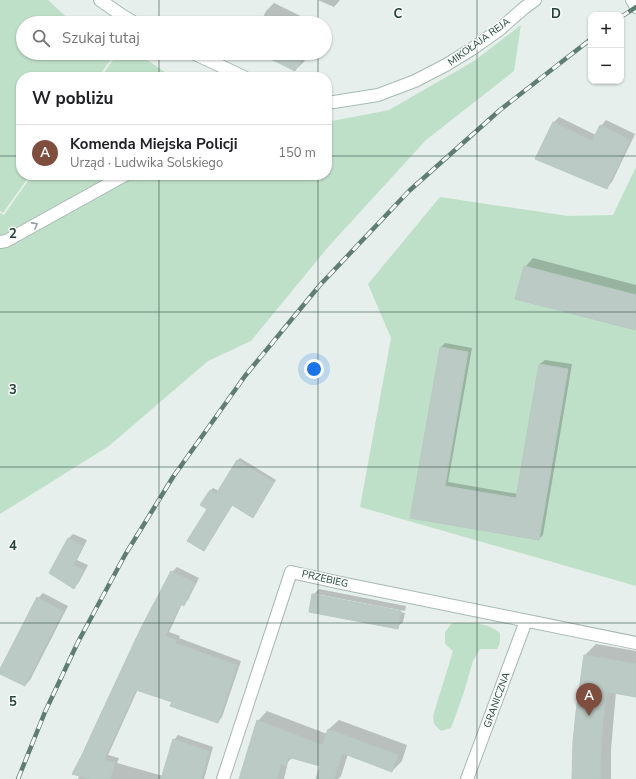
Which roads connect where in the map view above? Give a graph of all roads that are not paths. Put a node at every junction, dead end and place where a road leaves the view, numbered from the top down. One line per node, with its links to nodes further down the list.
1 (100, 0): 5 (street)
2 (535, 0): 8 (street, MIKOŁAJA REJA)
3 (632, 0): 4 (street)
4 (636, 7)
5 (123, 16)
6 (208, 60): 7 (street)
7 (233, 72)
8 (332, 102)
9 (116, 180): 10 (street, one-way to 9)
10 (0, 242)
11 (526, 621): 12 (street); 13 (street, PRZEBIEG); 14 (street, GRANICZNA)
12 (636, 643)
13 (223, 779)
14 (467, 779)

